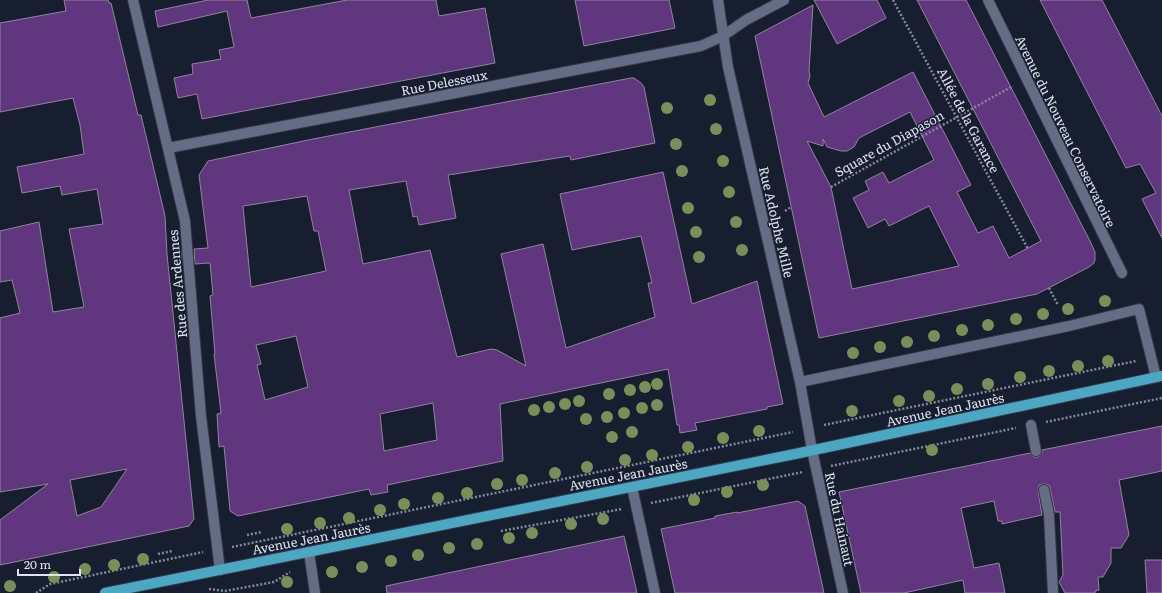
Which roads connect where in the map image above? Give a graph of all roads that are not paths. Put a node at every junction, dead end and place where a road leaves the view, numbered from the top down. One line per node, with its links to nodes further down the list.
1 (133, 0): 6 (street, Rue des Ardennes)
2 (718, 0): 5 (street, Rue Adolphe Mille)
3 (784, 0): 5 (street, Rue Delesseux)
4 (988, 0): 7 (street, Avenue du Nouveau Conservatoire)
5 (723, 36): 6 (street, Rue Delesseux); 9 (street, Rue Adolphe Mille)
6 (168, 148): 16 (street, Rue des Ardennes)
7 (1122, 273)
8 (1159, 376): 9 (street, Avenue Jean Jaurès); 11 (main road, Avenue Jean Jaurès)
9 (800, 382): 11 (street, Rue Adolphe Mille)
10 (1031, 425): 12 (street)
11 (812, 450): 13 (main road, Avenue Jean Jaurès); 21 (street, Rue du Hainaut)
12 (1036, 452)
13 (632, 487): 15 (main road, Avenue Jean Jaurès); 20 (street)
14 (1044, 490): 22 (street)
15 (309, 552): 16 (main road, Avenue Jean Jaurès); 19 (street)
16 (220, 570): 17 (main road, Avenue Jean Jaurès)
17 (116, 592): 18 (main road, Avenue Jean Jaurès)
18 (105, 593)
19 (315, 593)
20 (655, 593)
21 (843, 593)
22 (1053, 593)

